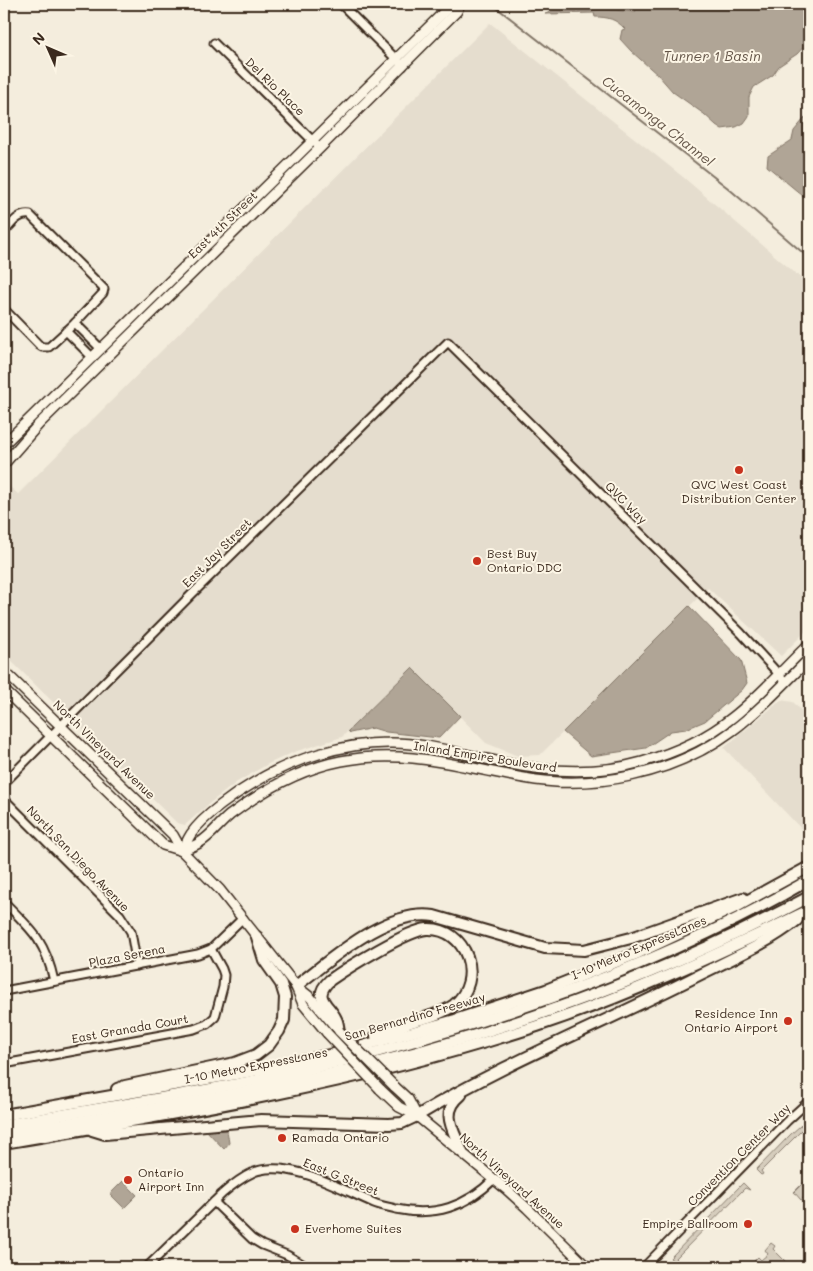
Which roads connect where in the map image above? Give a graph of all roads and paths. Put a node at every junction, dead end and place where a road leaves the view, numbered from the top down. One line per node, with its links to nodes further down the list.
1 (341, 4): 5 (street)
2 (452, 4): 5 (main road, East 4th Street)
3 (460, 4): 6 (main road, East 4th Street)
4 (214, 43): 7 (street, Del Rio Place)
5 (396, 58): 6 (street); 7 (main road, East 4th Street)
6 (403, 66): 8 (main road, East 4th Street)
7 (312, 140): 8 (street, Del Rio Place); 14 (main road, East 4th Street)
8 (320, 148): 17 (main road, East 4th Street)
9 (4, 232): 11 (street)
10 (4, 309): 12 (street)
11 (75, 323): 12 (street); 14 (street)
12 (66, 332): 15 (street)
13 (448, 342): 21 (street, QVC Way); 24 (street, East Jay Street)
14 (101, 349): 15 (main road, East 4th Street)
15 (93, 358): 16 (main road, East 4th Street)
16 (4, 444)
17 (4, 464)
18 (809, 644): 21 (main road, Inland Empire Boulevard)
19 (809, 659): 22 (main road, Inland Empire Boulevard)
20 (4, 671): 24 (main road, North Vineyard Avenue)
21 (779, 674): 22 (street, QVC Way); 28 (main road, Inland Empire Boulevard)
22 (786, 682): 28 (main road, Inland Empire Boulevard)
23 (4, 690): 25 (main road, North Vineyard Avenue)
24 (60, 726): 25 (street, East Jay Street); 28 (main road, North Vineyard Avenue)
25 (51, 735): 26 (street, East Jay Street); 28 (main road, North Vineyard Avenue)
26 (4, 782)
27 (4, 800): 38 (street, North San Diego Avenue)
28 (182, 851): 35 (main road, North Vineyard Avenue)
29 (809, 867): 31 (highway, San Bernardino Freeway)
30 (809, 880): 50 (highway, I-10 Metro ExpressLanes)
31 (770, 889): 40 (highway); 43 (highway, San Bernardino Freeway)
32 (809, 897): 52 (highway, I-10 Metro ExpressLanes)
33 (4, 902): 39 (street)
34 (809, 910): 45 (highway); 51 (highway)
35 (243, 918): 36 (main road, North Vineyard Avenue); 37 (street, Plaza Serena)
36 (257, 937): 40 (main road, North Vineyard Avenue); 46 (highway)
37 (211, 949): 38 (street, Plaza Serena); 44 (street, East Granada Court)
38 (137, 966): 39 (street, Plaza Serena)
39 (54, 981): 41 (street, Plaza Serena)
40 (296, 986): 42 (main road, North Vineyard Avenue); 49 (main road, North Vineyard Avenue, bridge)
41 (4, 990)
42 (339, 1031): 43 (highway); 49 (main road, North Vineyard Avenue, bridge)
43 (334, 1054): 46 (highway, San Bernardino Freeway)
44 (4, 1064)
45 (474, 1085): 49 (highway); 54 (highway)
46 (93, 1099): 48 (highway, San Bernardino Freeway)
47 (809, 1101): 60 (street, Convention Center Way)
48 (4, 1115)
49 (417, 1116): 51 (highway); 54 (main road, North Vineyard Avenue)
50 (4, 1125)
51 (88, 1129): 53 (highway)
52 (4, 1134)
53 (4, 1143)
54 (462, 1152): 55 (main road, North Vineyard Avenue)
55 (494, 1179): 56 (street, East G Street); 59 (main road, North Vineyard Avenue)
56 (214, 1202): 57 (street, East G Street); 58 (street)
57 (147, 1267)
58 (307, 1267)
59 (586, 1267)
60 (644, 1267)

